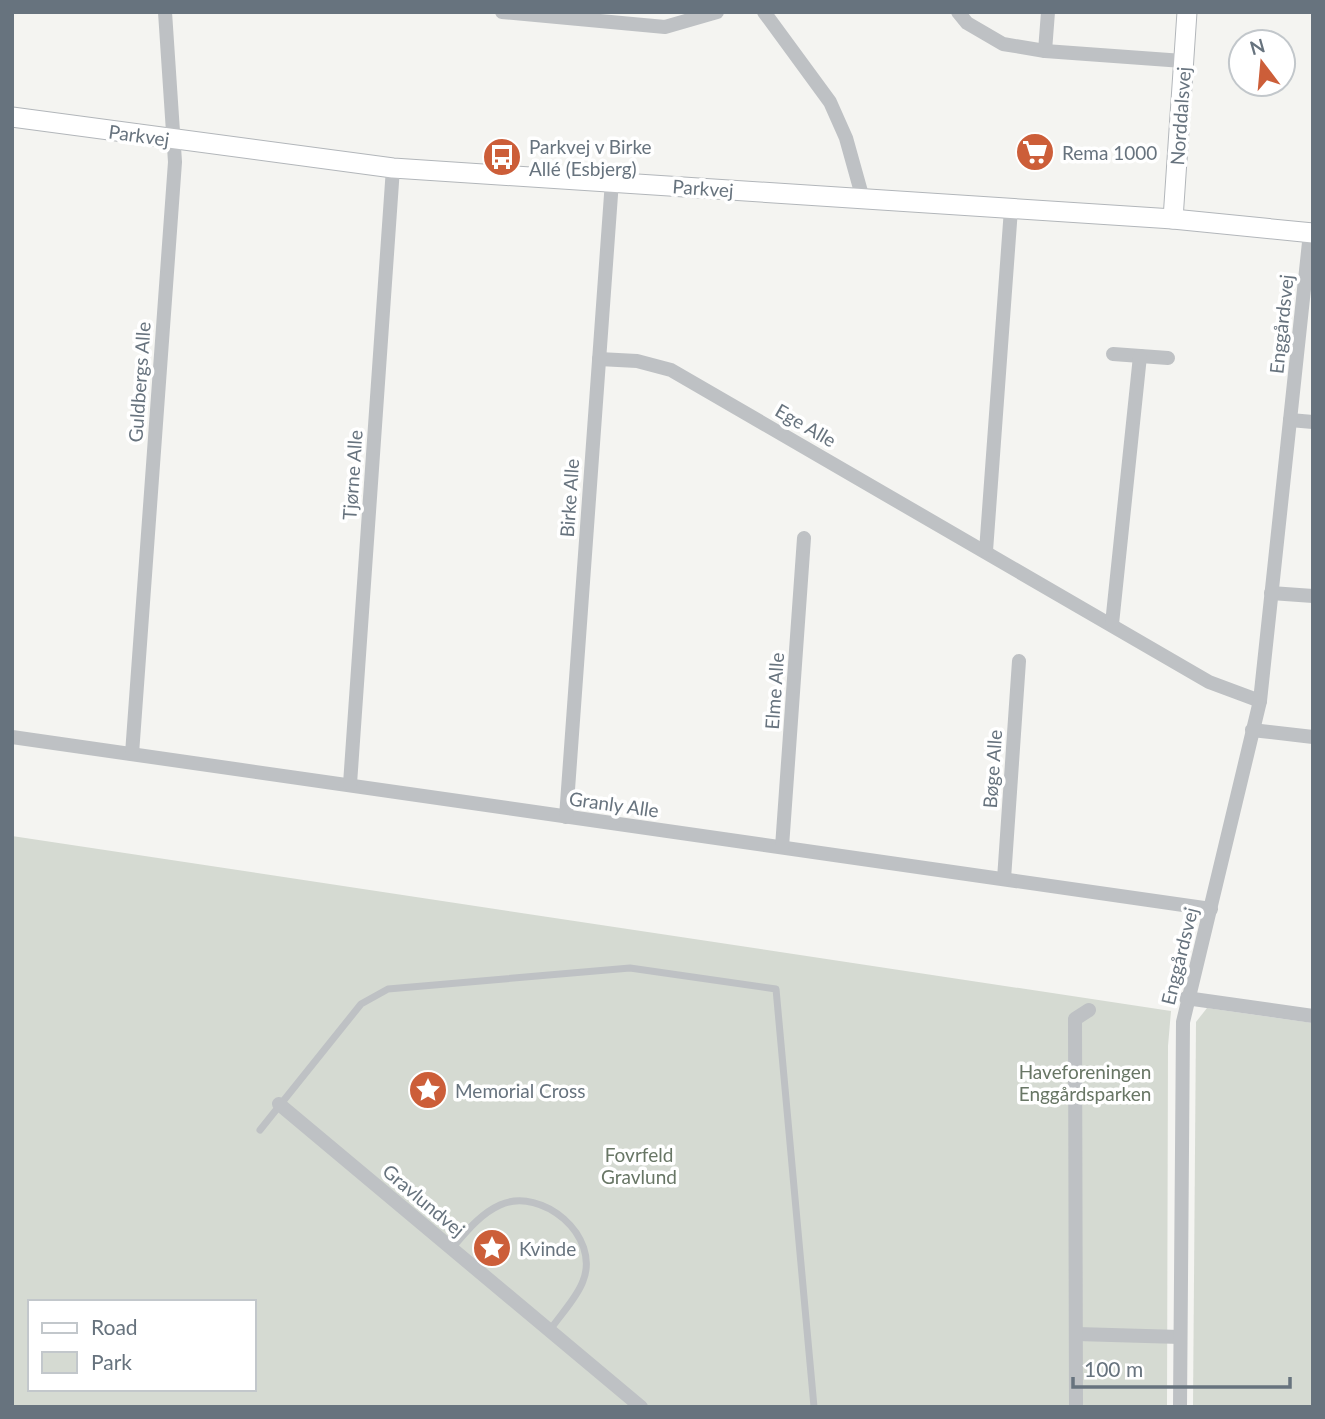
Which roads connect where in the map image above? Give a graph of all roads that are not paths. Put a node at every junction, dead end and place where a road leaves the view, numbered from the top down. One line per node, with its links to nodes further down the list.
1 (165, 12): 12 (street, Guldbergs Alle)
2 (502, 12): 8 (street)
3 (717, 12): 8 (street)
4 (764, 12): 15 (street)
5 (958, 12): 9 (street)
6 (1048, 12): 9 (street)
7 (1187, 12): 10 (street, Norddalsvej)
8 (569, 15)
9 (1045, 51): 10 (street)
10 (1183, 61): 17 (street, Norddalsvej)
11 (12, 117): 12 (street, Parkvej)
12 (173, 140): 13 (street, Parkvej); 35 (street, Guldbergs Alle)
13 (393, 168): 14 (street, Parkvej); 36 (street, Tjørne Alle)
14 (612, 181): 15 (street, Parkvej); 22 (street, Birke Alle)
15 (863, 199): 16 (street, Parkvej)
16 (1011, 209): 17 (street, Parkvej); 26 (street)
17 (1173, 219): 18 (street, Parkvej)
18 (1311, 233): 23 (street, Enggårdsvej)
19 (1113, 354): 20 (street)
20 (1140, 356): 21 (street); 29 (street)
21 (1168, 358)
22 (598, 359): 26 (street, Ege Alle); 37 (street, Birke Alle)
23 (1290, 420): 24 (street); 27 (street, Enggårdsvej)
24 (1313, 422)
25 (804, 538): 38 (street, Elme Alle)
26 (986, 551): 29 (street, Ege Alle)
27 (1271, 593): 28 (street); 31 (street, Enggårdsvej)
28 (1313, 596)
29 (1112, 624): 31 (street, Ege Alle)
30 (1019, 661): 39 (street, Bøge Alle)
31 (1260, 701): 32 (street, Enggårdsvej)
32 (1252, 730): 34 (street); 40 (street, Enggårdsvej)
33 (12, 737): 35 (street, Granly Alle)
34 (1313, 737)
35 (132, 754): 36 (street, Granly Alle)
36 (350, 784): 37 (street, Granly Alle)
37 (566, 817): 38 (street, Granly Alle)
38 (782, 848): 39 (street, Granly Alle)
39 (1004, 879): 40 (street, Granly Alle)
40 (1211, 909): 41 (street, Enggårdsvej)
41 (1186, 998): 43 (street); 49 (street, Enggårdsvej)
42 (1089, 1010): 48 (street)
43 (1313, 1016)
44 (279, 1104): 45 (lane); 46 (street, Gravlundvej); 51 (lane)
45 (260, 1130)
46 (452, 1248): 47 (street, Gravlundvej); 47 (lane)
47 (550, 1331): 50 (street, Gravlundvej)
48 (1077, 1334): 49 (street); 52 (street)
49 (1180, 1337): 53 (street, Enggårdsvej)
50 (640, 1407)
51 (814, 1407)
52 (1076, 1407)
53 (1180, 1407)

